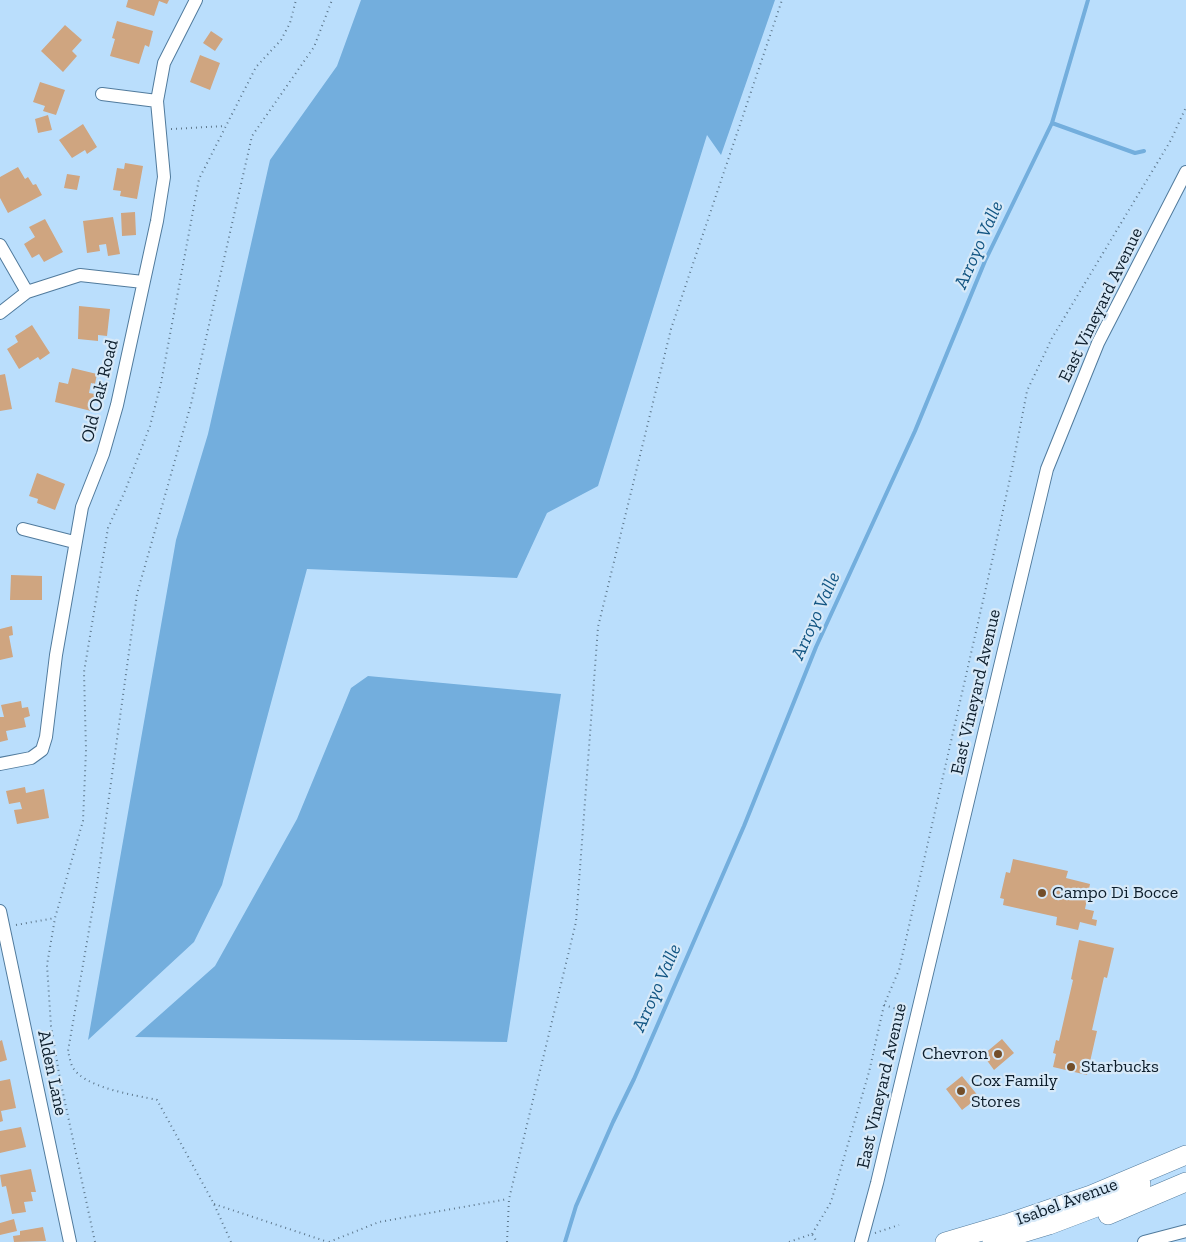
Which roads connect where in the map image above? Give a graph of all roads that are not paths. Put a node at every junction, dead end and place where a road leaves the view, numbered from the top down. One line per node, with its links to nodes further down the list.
1 (196, 0): 3 (street, Old Oak Road)
2 (102, 94): 3 (street)
3 (157, 101): 6 (street, Old Oak Road)
4 (1186, 172): 18 (street, East Vineyard Avenue)
5 (0, 245): 7 (street)
6 (143, 282): 7 (street); 10 (street, Old Oak Road)
7 (27, 292): 8 (street)
8 (0, 313)
9 (23, 529): 10 (street)
10 (74, 542): 11 (street, Old Oak Road)
11 (0, 764)
12 (0, 911): 17 (street, Alden Lane)
13 (1186, 1155): 14 (highway, Isabel Avenue)
14 (1160, 1166): 19 (highway, Isabel Avenue); 20 (highway)
15 (1186, 1182): 21 (highway, Isabel Avenue)
16 (1186, 1231): 22 (street)
17 (70, 1242)
18 (861, 1242)
19 (945, 1242)
20 (992, 1242)
21 (1031, 1242)
22 (1144, 1242)

